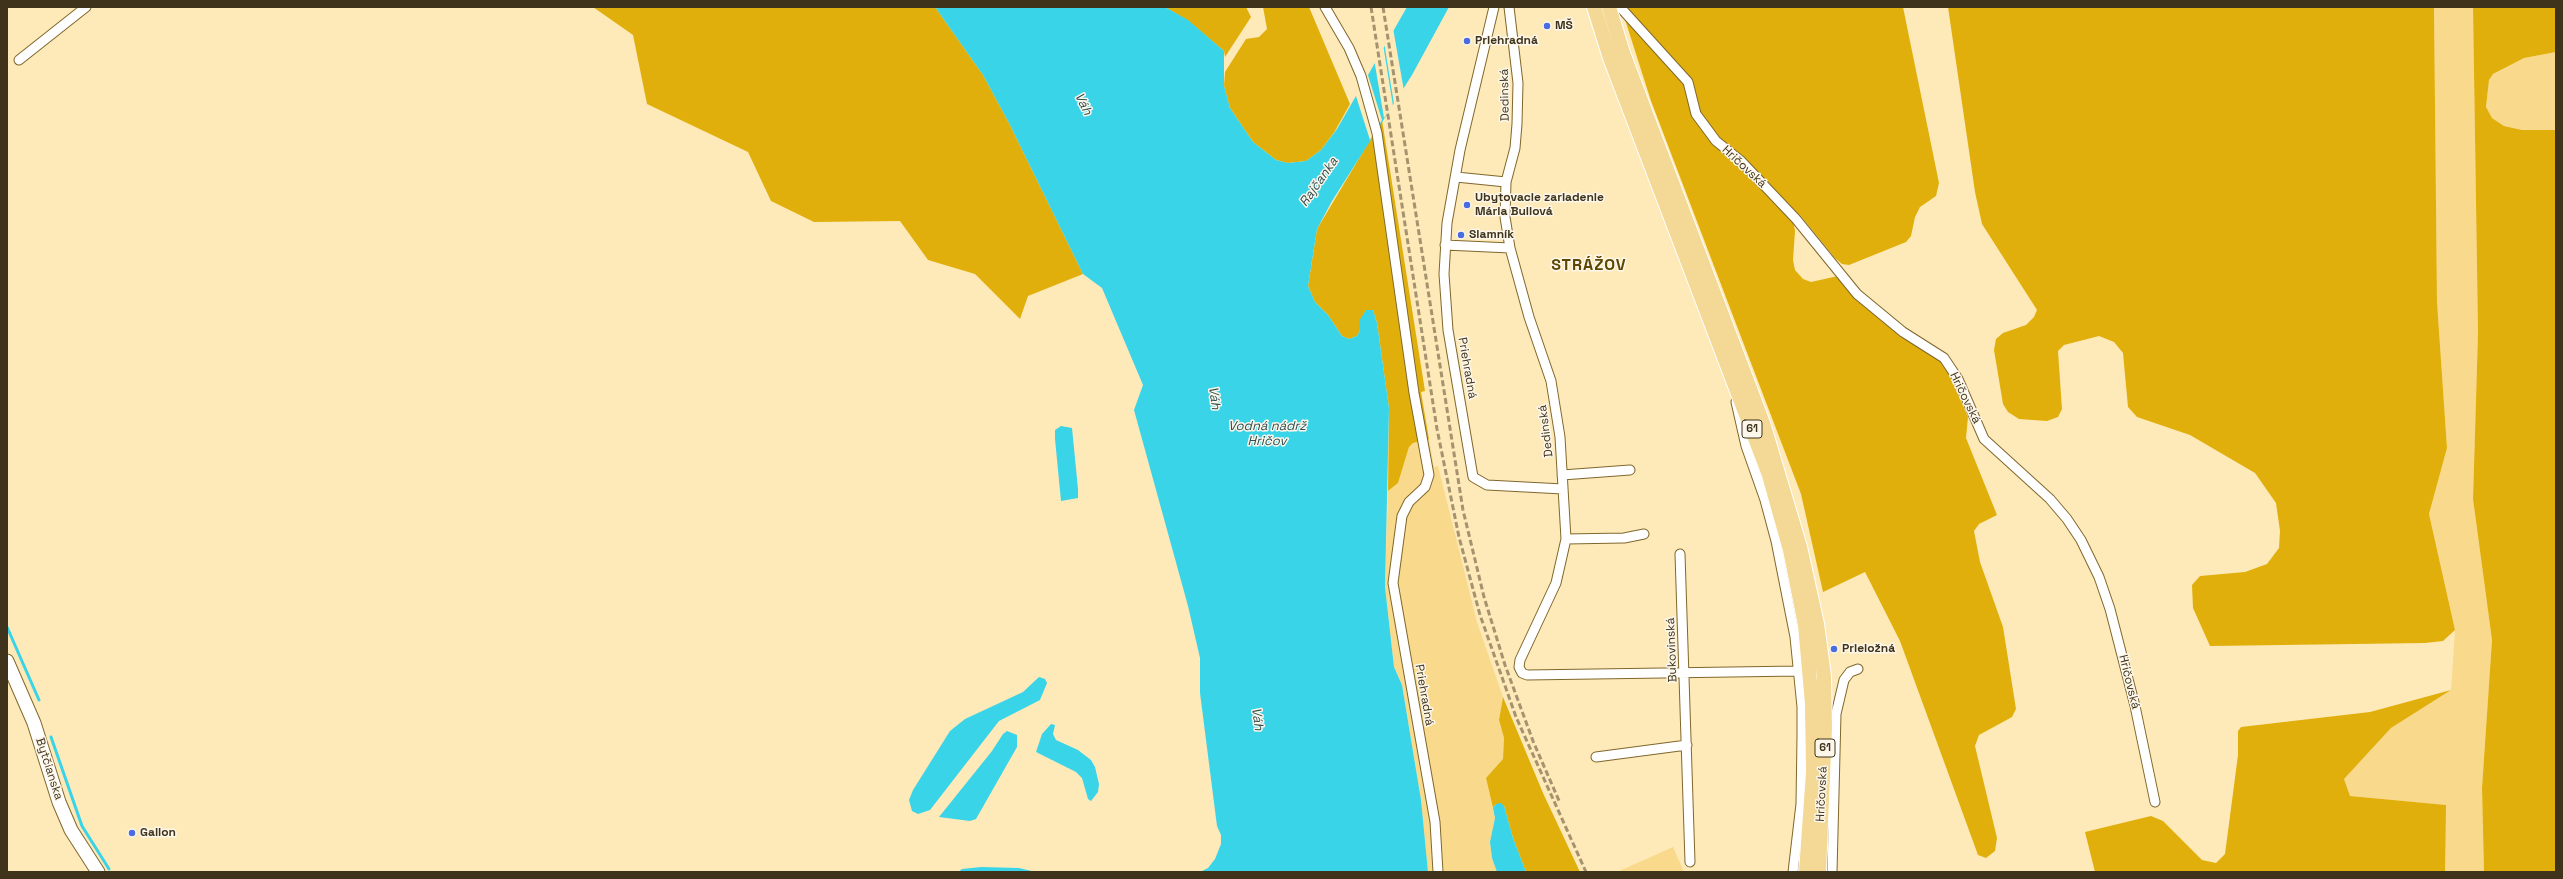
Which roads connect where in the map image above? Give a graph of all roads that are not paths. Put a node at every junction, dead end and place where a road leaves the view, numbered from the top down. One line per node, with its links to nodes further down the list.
1 (86, 7): 8 (street)
2 (1325, 7): 29 (street, Priehradná)
3 (1494, 7): 9 (street, Priehradná)
4 (1509, 7): 10 (street, Dedinská)
5 (1594, 7): 13 (main road, Hričovská / 61)
6 (1609, 7): 32 (main road, Hričovská / 61)
7 (1620, 7): 26 (street, Hričovská)
8 (19, 60)
9 (1456, 177): 10 (street); 11 (street, Priehradná)
10 (1506, 182): 12 (street, Dedinská)
11 (1445, 245): 12 (street); 16 (street, Priehradná)
12 (1510, 248): 15 (street, Dedinská)
13 (1732, 380): 22 (street, Hričovská); 31 (main road, Hričovská / 61)
14 (1630, 470): 15 (street)
15 (1562, 475): 16 (street, Dedinská)
16 (1563, 489): 18 (street, Dedinská)
17 (1644, 534): 18 (street)
18 (1566, 538): 23 (street, Dedinská)
19 (1680, 554): 23 (street, Bukovinská)
20 (7, 661): 28 (main road, Bytčianska)
21 (1858, 669): 33 (street)
22 (1799, 671): 23 (street); 30 (street, Hričovská)
23 (1684, 673): 24 (street, Bukovinská)
24 (1688, 745): 25 (street); 27 (street, Bukovinská)
25 (1596, 757)
26 (2155, 802)
27 (1690, 862)
28 (98, 872)
29 (1438, 872)
30 (1793, 872)
31 (1806, 872)
32 (1819, 872)
33 (1832, 872)

